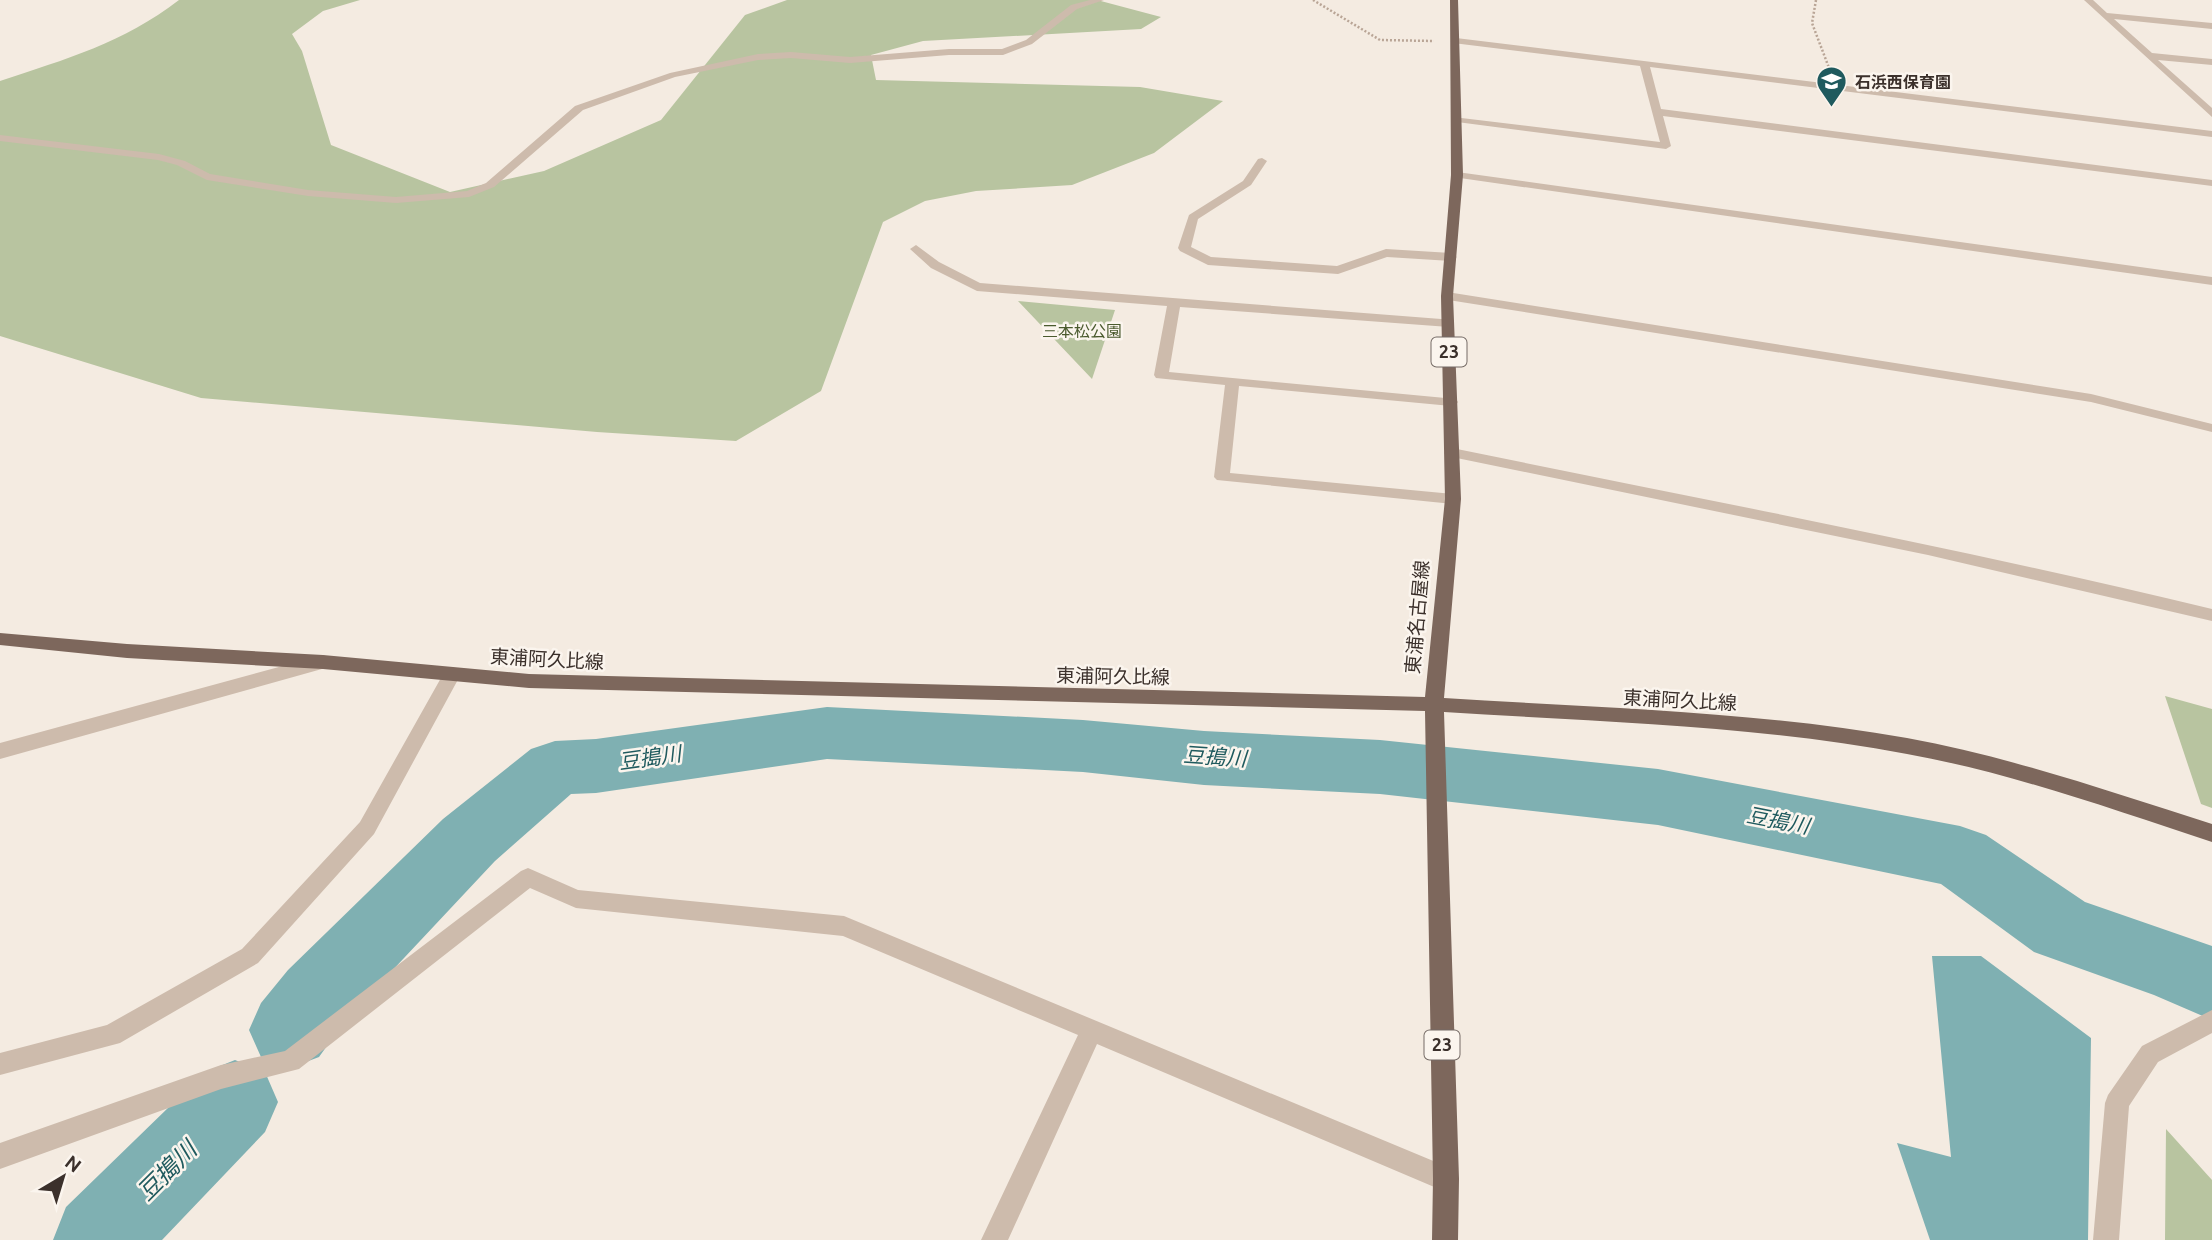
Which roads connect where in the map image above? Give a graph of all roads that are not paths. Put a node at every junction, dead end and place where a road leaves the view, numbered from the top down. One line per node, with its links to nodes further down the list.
1 (1100, 0): 16 (street)
2 (1454, 0): 6 (main road, 東浦名古屋線 / 23)
3 (2088, 0): 4 (street)
4 (2104, 15): 5 (street); 7 (street)
5 (2212, 26)
6 (1456, 41): 9 (street); 14 (main road, 東浦名古屋線 / 23)
7 (2150, 56): 8 (street); 10 (street)
8 (2212, 62)
9 (1644, 63): 12 (street); 15 (street)
10 (2193, 97): 11 (street); 13 (street)
11 (2212, 99)
12 (1657, 113): 14 (street); 19 (street)
13 (2212, 114)
14 (1457, 119): 18 (main road, 東浦名古屋線 / 23)
15 (2212, 134)
16 (0, 138)
17 (1262, 161): 21 (street)
18 (1457, 175): 21 (main road, 東浦名古屋線 / 23); 22 (street)
19 (2212, 183)
20 (916, 248): 24 (street)
21 (1451, 257): 23 (main road, 東浦名古屋線 / 23)
22 (2212, 281)
23 (1447, 296): 25 (main road, 東浦名古屋線 / 23); 28 (street)
24 (1174, 303): 25 (street); 26 (street)
25 (1448, 323): 27 (main road, 東浦名古屋線 / 23)
26 (1232, 382): 27 (street); 30 (street)
27 (1451, 402): 29 (main road, 東浦名古屋線 / 23)
28 (2212, 428)
29 (1452, 453): 30 (main road, 東浦名古屋線 / 23); 31 (street)
30 (1453, 499): 35 (main road, 東浦名古屋線 / 23)
31 (2212, 615)
32 (0, 639): 33 (main road, 東浦阿久比線)
33 (323, 662): 34 (main road, 東浦阿久比線); 36 (street)
34 (452, 674): 35 (main road, 東浦阿久比線); 40 (street)
35 (1434, 704): 37 (main road, 東浦阿久比線); 42 (main road, 東浦名古屋線 / 23)
36 (0, 751)
37 (2212, 833)
38 (2212, 1021): 45 (street)
39 (1092, 1030): 41 (street); 42 (street); 43 (street)
40 (0, 1064)
41 (0, 1156)
42 (1446, 1179): 44 (main road, 東浦名古屋線 / 23)
43 (994, 1240)
44 (1445, 1240)
45 (2106, 1240)

